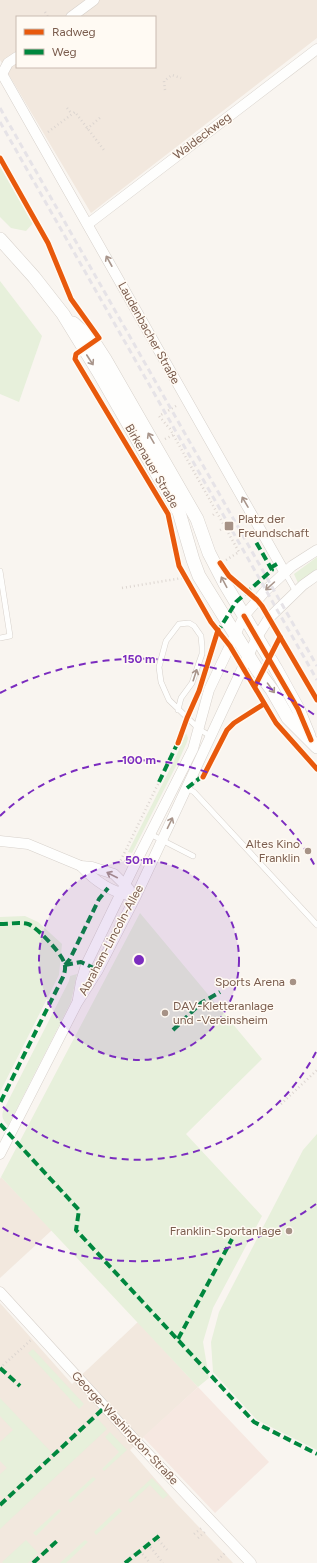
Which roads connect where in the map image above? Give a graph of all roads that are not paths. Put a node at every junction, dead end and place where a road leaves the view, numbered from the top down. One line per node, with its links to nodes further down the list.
1 (94, 0): 2 (street)
2 (72, 16)
3 (317, 49): 5 (street, Waldeckweg)
4 (16, 58): 5 (street, Laudenbacher Straße)
5 (88, 224): 10 (street, Laudenbacher Straße, one-way to 5)
6 (0, 239): 7 (street, Birkenauer Straße)
7 (63, 314): 13 (street, Birkenauer Straße, one-way to 7); 14 (street, Birkenauer Straße, one-way to 14)
8 (317, 550): 10 (street, Abraham-Lincoln-Allee)
9 (0, 571): 16 (lane)
10 (285, 573): 12 (lane, Laudenbacher Straße); 13 (street, Abraham-Lincoln-Allee, one-way to 13)
11 (317, 575): 12 (street, Abraham-Lincoln-Allee)
12 (297, 593): 15 (street, Abraham-Lincoln-Allee)
13 (244, 616): 14 (street, Abraham-Lincoln-Allee); 15 (street, Birkenauer Straße)
14 (235, 635): 17 (street, Birkenauer Straße); 19 (street, Abraham-Lincoln-Allee)
15 (257, 637): 17 (street, Abraham-Lincoln-Allee); 21 (street, Birkenauer Straße)
16 (0, 638)
17 (249, 656): 20 (street, Abraham-Lincoln-Allee); 21 (street, Birkenauer Straße, one-way to 21)
18 (178, 710): 18 (lane, one-way to 18); 19 (lane)
19 (198, 729): 20 (lane); 23 (street, Abraham-Lincoln-Allee)
20 (210, 736): 22 (street, Abraham-Lincoln-Allee)
21 (314, 743)
22 (187, 788): 24 (street, Abraham-Lincoln-Allee, one-way to 22); 30 (lane)
23 (150, 834): 24 (lane); 28 (street, Abraham-Lincoln-Allee)
24 (162, 840): 26 (lane); 29 (street, Abraham-Lincoln-Allee)
25 (0, 841): 27 (street)
26 (193, 856)
27 (80, 866): 28 (street); 28 (street, one-way to 27)
28 (123, 889): 29 (street); 31 (street, Abraham-Lincoln-Allee)
29 (136, 896): 31 (street, Abraham-Lincoln-Allee)
30 (317, 925)
31 (78, 1003): 32 (street, Abraham-Lincoln-Allee)
32 (0, 1154)
33 (0, 1292): 34 (street, George-Washington-Straße)
34 (251, 1563)

